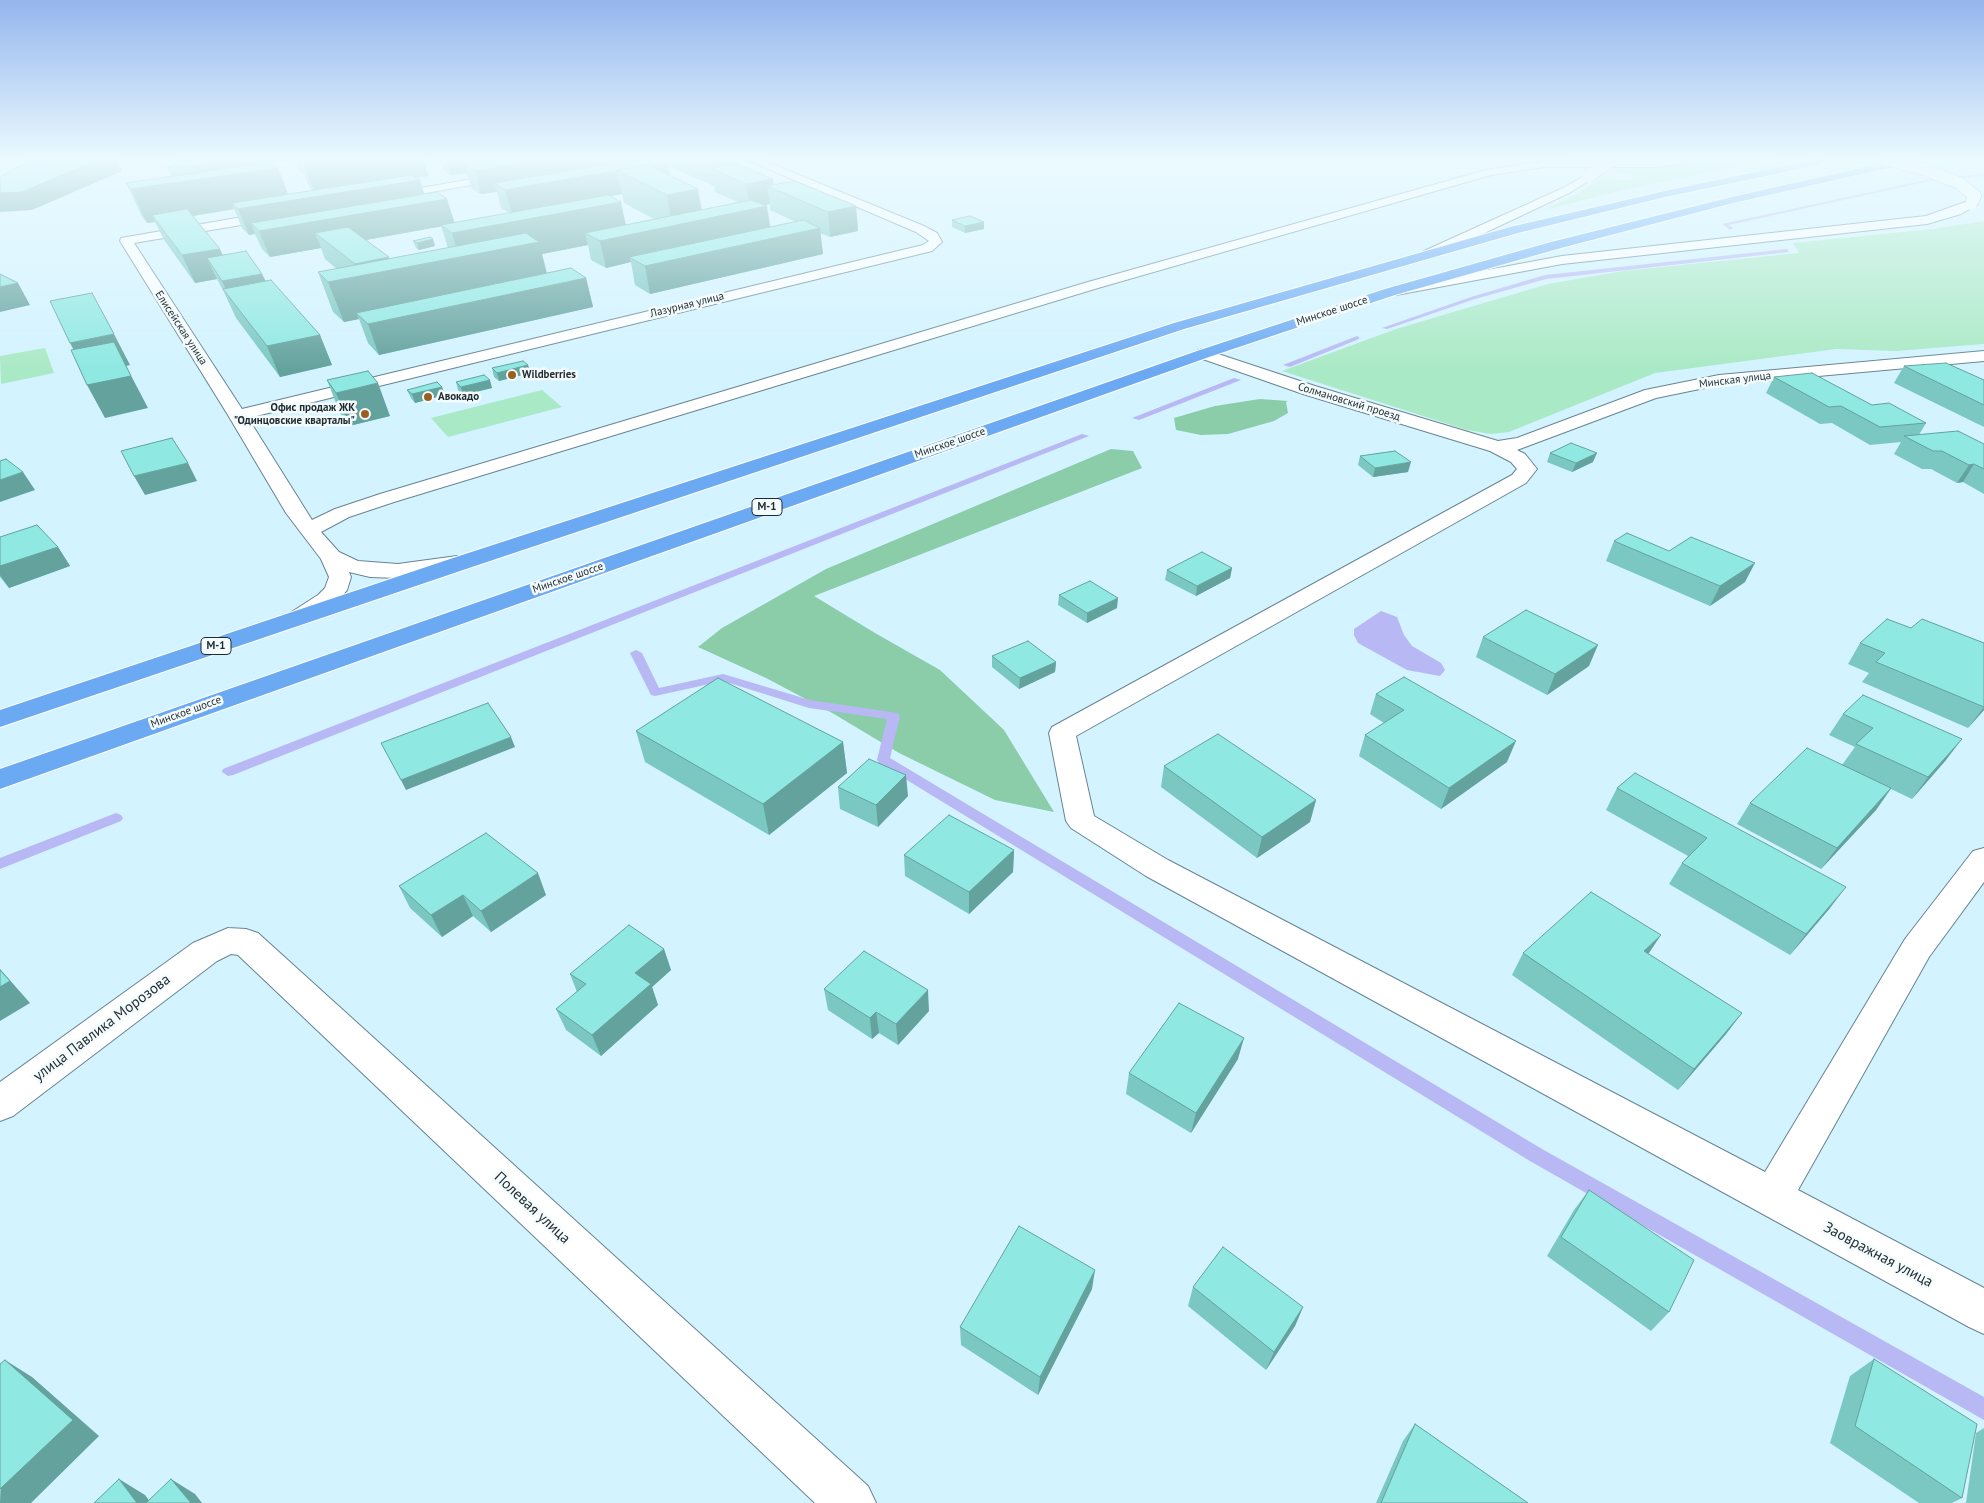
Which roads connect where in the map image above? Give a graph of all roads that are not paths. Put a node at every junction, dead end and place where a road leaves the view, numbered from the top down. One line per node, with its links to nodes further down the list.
1 (195, 229): 12 (street, Елисейская улица)
2 (918, 229): 12 (street, Лазурная улица)
3 (1289, 229): 14 (street)
4 (1483, 229): 8 (street, bridge)
5 (1518, 229): 8 (highway, М-1)
6 (1615, 229): 9 (highway, Минское шоссе / М-1)
7 (1844, 229): 9 (street, bridge)
8 (1429, 254): 16 (highway, М-1)
9 (1390, 292): 10 (highway, Минское шоссе / М-1)
10 (1203, 354): 13 (street, Солмановский проезд); 19 (highway, Минское шоссе / М-1)
11 (1984, 356): 13 (street, Минская улица)
12 (237, 414): 14 (street, Елисейская улица)
13 (1496, 447): 23 (street, Солмановский проезд)
14 (308, 530): 15 (street, Елисейская улица)
15 (331, 557): 16 (street); 17 (street)
16 (461, 562): 17 (highway, М-1)
17 (298, 618): 18 (highway, М-1)
18 (0, 719)
19 (0, 779)
20 (1984, 859): 23 (street)
21 (205, 952): 22 (street, улица Павлика Морозова); 25 (street, Полевая улица)
22 (0, 1104)
23 (1772, 1197): 24 (street, Заовражная улица)
24 (1984, 1312)
25 (851, 1503)

